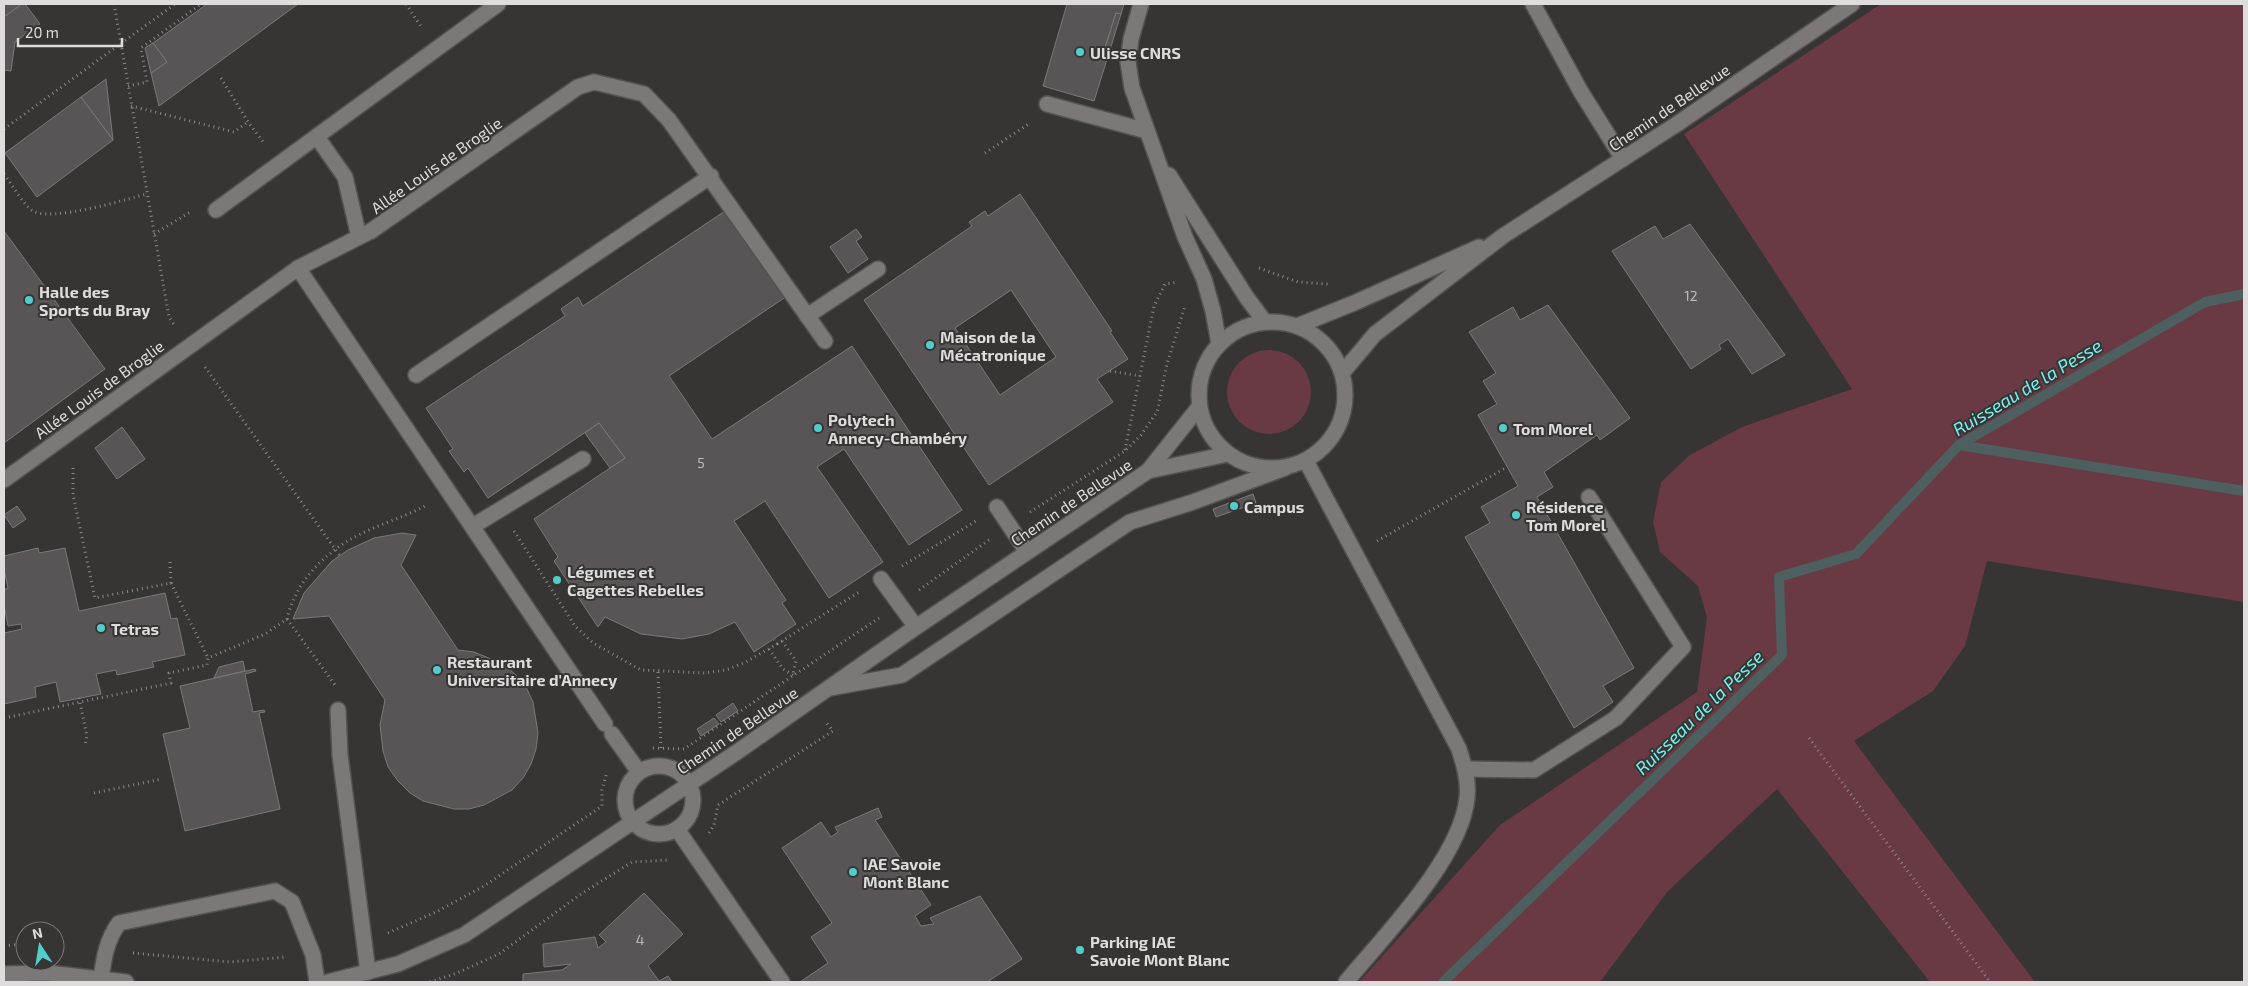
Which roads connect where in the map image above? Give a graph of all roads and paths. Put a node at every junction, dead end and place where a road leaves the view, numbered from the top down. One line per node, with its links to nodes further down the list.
1 (114, 4): 8 (path)
2 (175, 4): 8 (path)
3 (201, 4): 10 (path)
4 (498, 4): 16 (street)
5 (1141, 4): 15 (street)
6 (1533, 4): 19 (street)
7 (1852, 4): 19 (street, Chemin de Bellevue)
8 (121, 43): 10 (path); 14 (path)
9 (221, 78): 13 (path)
10 (128, 86): 12 (path)
11 (1050, 105): 15 (street); 18 (path)
12 (132, 106): 13 (path); 23 (path)
13 (248, 122): 20 (path)
14 (4, 129)
15 (1147, 131): 17 (street)
16 (317, 137): 20 (street); 26 (street)
17 (1154, 152): 29 (street); 31 (street)
18 (985, 153)
19 (1624, 159): 27 (street, Chemin de Bellevue)
20 (279, 164): 24 (street)
21 (4, 174): 23 (path)
22 (711, 176): 26 (street, Allée Louis de Broglie); 33 (street, Allée Louis de Broglie); 42 (street)
23 (147, 194): 25 (path)
24 (216, 210): 25 (path)
25 (154, 234): 34 (path)
26 (365, 234): 28 (street, Allée Louis de Broglie)
27 (1503, 236): 36 (street, Chemin de Bellevue); 41 (street, Chemin de Bellevue)
28 (298, 268): 39 (street, Allée Louis de Broglie); 54 (street)
29 (1229, 268): 32 (path); 35 (street)
30 (878, 269): 33 (street)
31 (1204, 279): 38 (street); 43 (path); 45 (path)
32 (1331, 284)
33 (807, 316): 37 (street, Allée Louis de Broglie)
34 (168, 317)
35 (1265, 322): 36 (street); 38 (street)
36 (1297, 326): 41 (street)
37 (825, 341)
38 (1219, 344): 44 (street)
39 (189, 346): 53 (street, Allée Louis de Broglie); 60 (path)
40 (1110, 371): 43 (path)
41 (1343, 372): 48 (street)
42 (416, 375)
43 (1140, 376): 45 (path)
44 (1199, 407): 46 (street); 52 (street, Chemin de Bellevue)
45 (1125, 451): 59 (path)
46 (1228, 454): 51 (street); 52 (street, Chemin de Bellevue)
47 (583, 458): 57 (street)
48 (1306, 461): 51 (street); 62 (street)
49 (1507, 467): 62 (path)
50 (73, 468): 66 (path)
51 (1285, 468): 77 (street)
52 (1148, 471): 61 (street, Chemin de Bellevue)
53 (4, 480)
54 (450, 494): 58 (street); 60 (path)
55 (1589, 497): 86 (street)
56 (997, 507): 59 (street)
57 (500, 509): 58 (street); 74 (path)
58 (473, 526): 85 (street)
59 (1009, 526): 61 (street); 67 (path)
60 (336, 549): 63 (path); 68 (path)
61 (1027, 552): 69 (street, Chemin de Bellevue)
62 (1354, 553): 86 (street)
63 (340, 556)
64 (170, 562): 66 (path)
65 (881, 579): 67 (street)
66 (171, 583): 73 (path)
67 (900, 604): 69 (street); 75 (path)
68 (287, 619): 73 (path); 76 (path)
69 (916, 627): 77 (street, Chemin de Bellevue)
70 (774, 640): 72 (path)
71 (786, 646): 75 (path)
72 (769, 648): 74 (path); 75 (path)
73 (208, 658): 78 (path)
74 (658, 672): 84 (path)
75 (793, 675): 84 (path)
76 (337, 688)
77 (830, 688): 79 (street, Chemin de Bellevue)
78 (80, 701): 81 (path); 83 (path)
79 (811, 701): 89 (street, Chemin de Bellevue); 93 (path)
80 (338, 710): 94 (street)
81 (4, 718)
82 (1809, 738): 106 (path)
83 (85, 745)
84 (661, 748): 85 (path)
85 (626, 755): 87 (street); 94 (path)
86 (1466, 769): 105 (street)
87 (640, 772): 89 (street); 91 (street)
88 (162, 779): 90 (path)
89 (689, 784): 91 (street, Chemin de Bellevue); 92 (street)
90 (94, 793)
91 (633, 823): 92 (street); 97 (street, Chemin de Bellevue)
92 (677, 829): 93 (street)
93 (692, 850): 103 (path); 104 (street)
94 (363, 944): 97 (street)
95 (105, 950): 96 (path); 96 (street); 99 (street)
96 (313, 955): 101 (street)
97 (368, 972): 102 (street, Chemin de Bellevue)
98 (4, 974): 99 (street)
99 (101, 980): 100 (street)
100 (126, 982)
101 (318, 982)
102 (328, 982)
103 (430, 982)
104 (782, 982)
105 (1346, 982)
106 (1990, 982)

